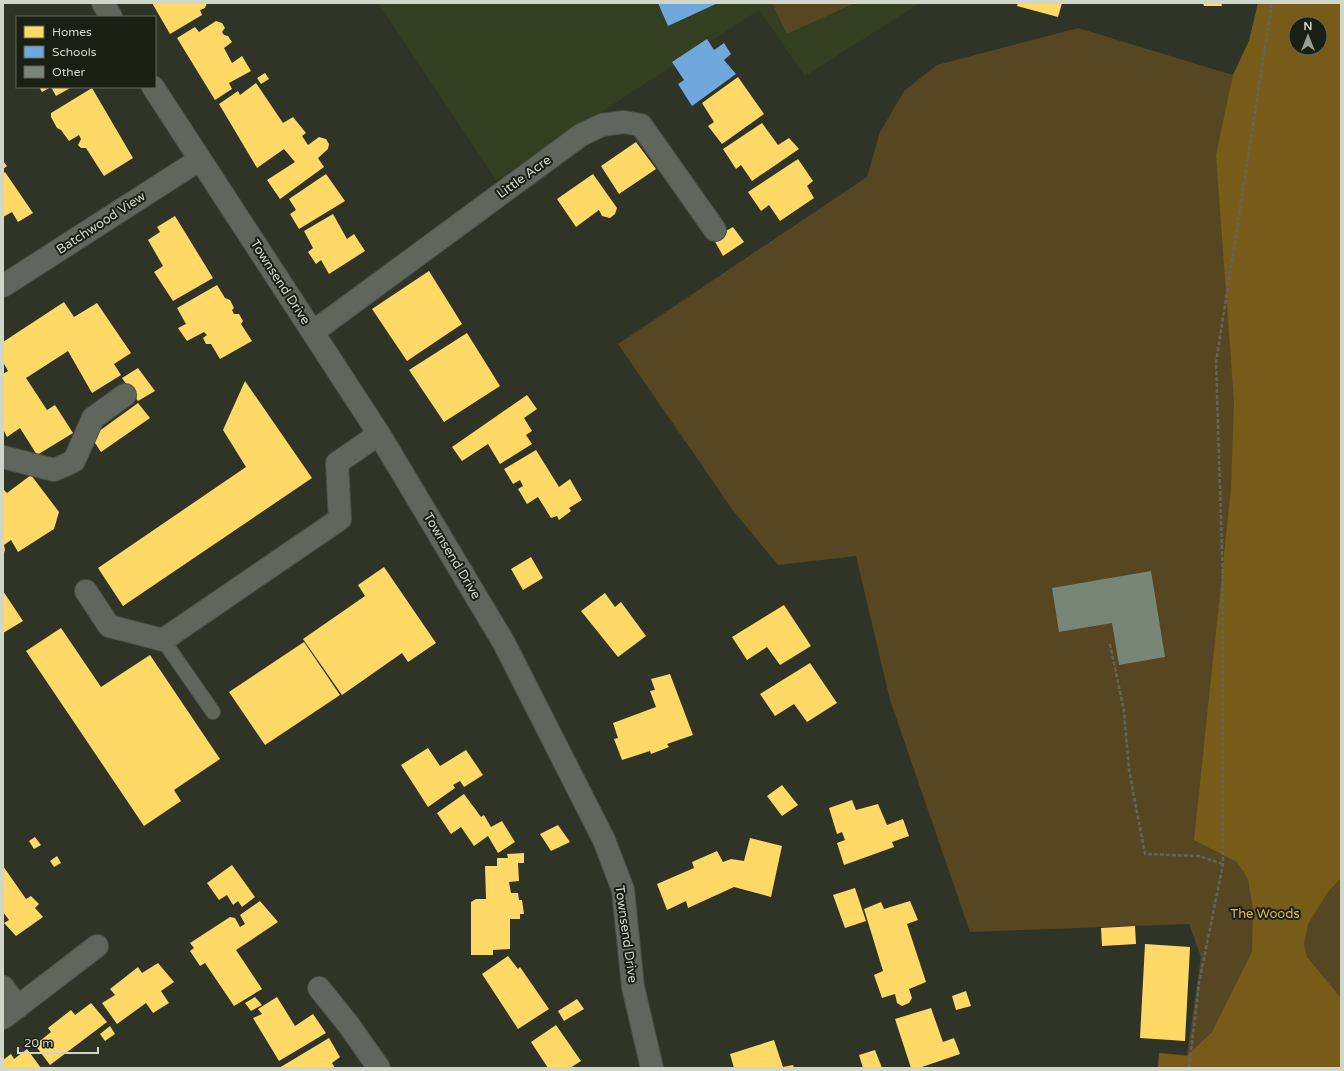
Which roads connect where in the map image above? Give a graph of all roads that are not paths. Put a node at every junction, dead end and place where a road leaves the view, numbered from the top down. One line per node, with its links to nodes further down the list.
1 (103, 3): 2 (street)
2 (110, 16)
3 (154, 88): 4 (street, Townsend Drive)
4 (199, 160): 6 (street, Batchwood View); 7 (street, Townsend Drive)
5 (715, 230): 7 (street, Little Acre)
6 (3, 286)
7 (313, 332): 9 (street, Townsend Drive)
8 (125, 395): 10 (street)
9 (380, 434): 12 (street); 19 (street, Townsend Drive)
10 (3, 457)
11 (86, 591): 12 (street)
12 (163, 640): 13 (lane)
13 (213, 712)
14 (97, 946): 17 (street)
15 (3, 987): 17 (street)
16 (319, 988): 18 (street)
17 (10, 1012)
18 (379, 1068)
19 (652, 1068)

